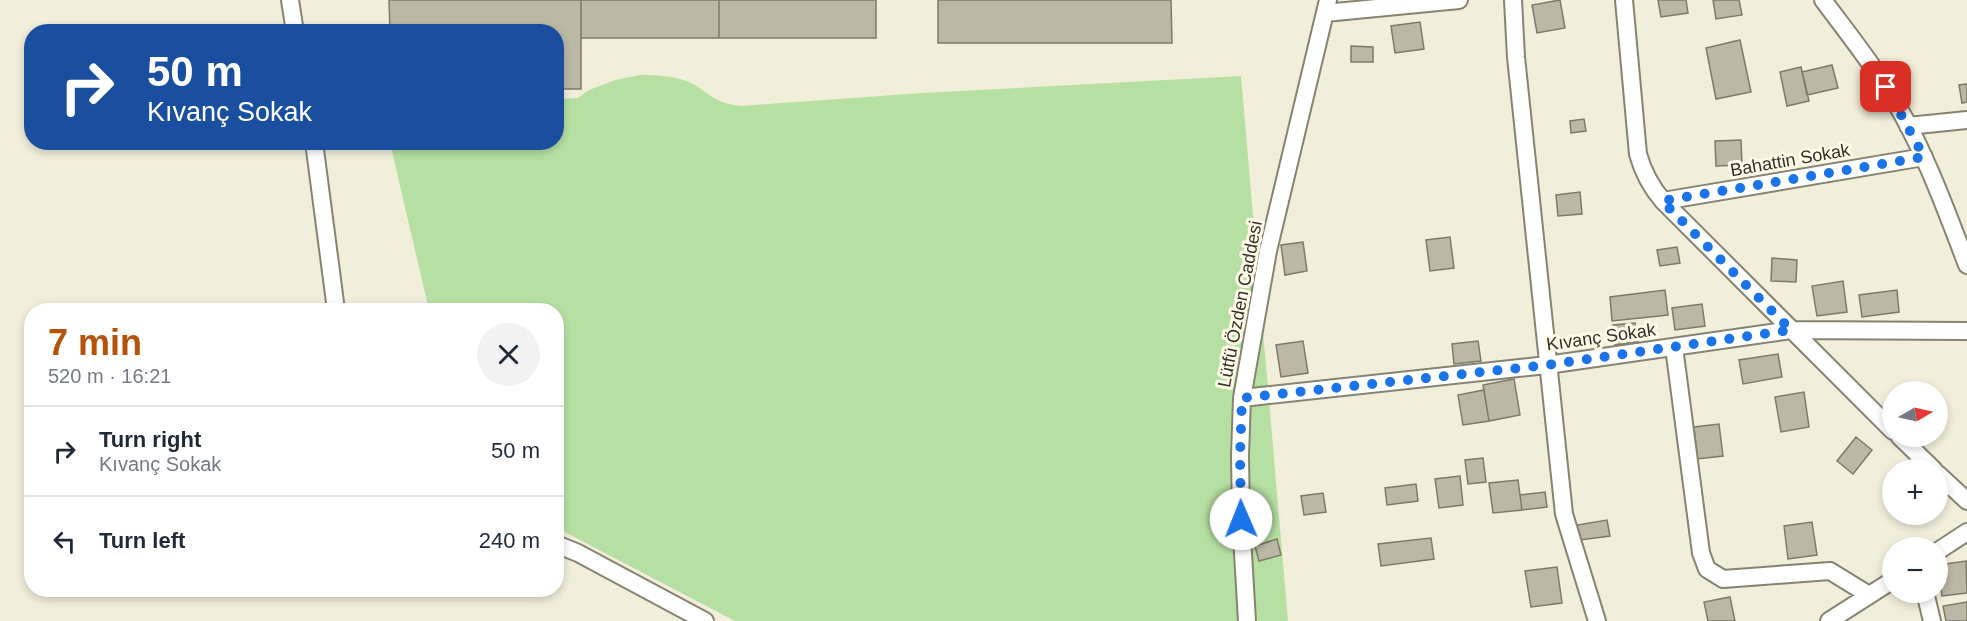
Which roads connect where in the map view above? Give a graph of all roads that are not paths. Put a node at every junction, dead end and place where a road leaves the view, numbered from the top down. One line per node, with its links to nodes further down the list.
1 (290, 0): 7 (street)
2 (1459, 0): 6 (street)
3 (1513, 0): 18 (street)
4 (1624, 0): 12 (street)
5 (1823, 0): 9 (street)
6 (1327, 6): 19 (street, Lütfü Özden Caddesi)
7 (294, 24)
8 (1967, 120): 9 (street)
9 (1908, 126): 11 (street)
10 (315, 150): 14 (street)
11 (1924, 157): 12 (street, Bahattin Sokak); 13 (street)
12 (1662, 201): 15 (street)
13 (1967, 265)
14 (335, 303)
15 (1791, 330): 16 (street, Kıvanç Sokak); 17 (street, Kıvanç Sokak); 20 (street)
16 (1967, 331)
17 (1674, 347): 18 (street, Kıvanç Sokak); 29 (street)
18 (1547, 365): 19 (street, Kıvanç Sokak); 34 (street)
19 (1242, 398): 33 (street, Lütfü Özden Caddesi)
20 (1882, 420)
21 (1910, 447): 22 (street)
22 (1923, 459)
23 (1948, 483): 24 (street)
24 (1967, 501)
25 (1967, 532): 26 (street)
26 (1948, 544)
27 (564, 547): 32 (street)
28 (1882, 587): 29 (street)
29 (1869, 595): 31 (street)
30 (1928, 603): 35 (street)
31 (1832, 620)
32 (705, 621)
33 (1247, 621)
34 (1597, 621)
35 (1932, 621)

